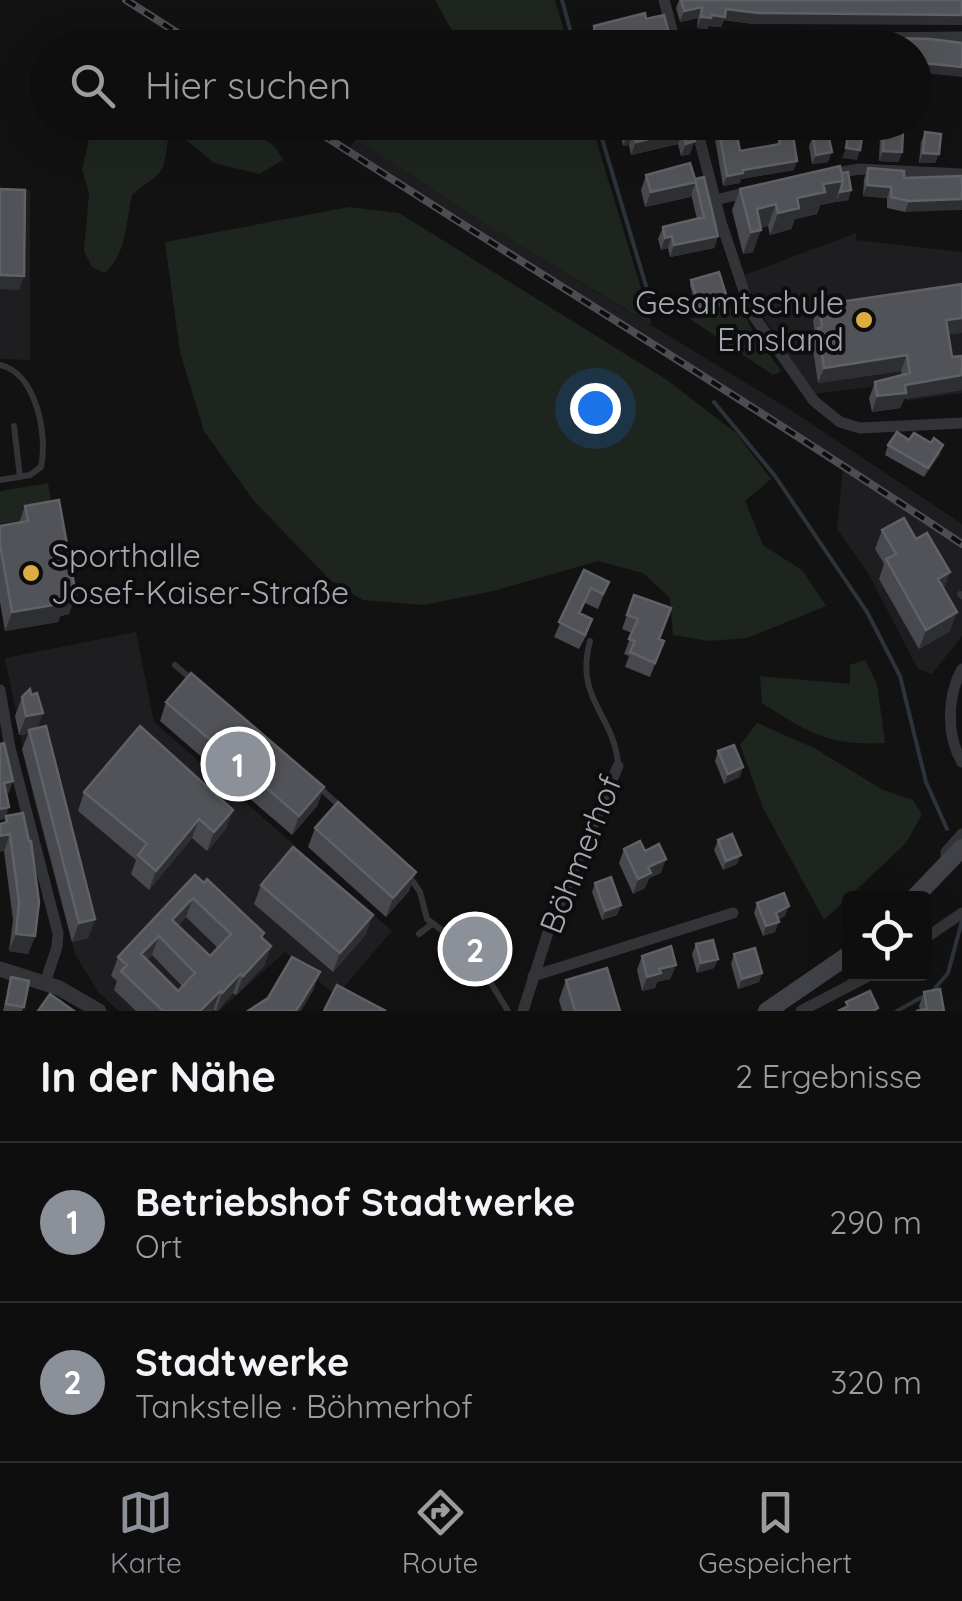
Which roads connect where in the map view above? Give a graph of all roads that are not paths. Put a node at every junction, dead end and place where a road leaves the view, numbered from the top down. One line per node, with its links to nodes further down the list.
1 (664, 0): 2 (street)
2 (672, 30)
3 (962, 38): 4 (street)
4 (932, 39)
5 (699, 140): 9 (street)
6 (962, 174): 7 (street)
7 (806, 180)
8 (769, 188): 9 (street)
9 (714, 200): 11 (street)
10 (0, 365): 13 (lane)
11 (962, 423)
12 (14, 426): 13 (lane)
13 (20, 476): 14 (lane)
14 (0, 480)
15 (590, 641): 23 (lane, Böhmerhof)
16 (175, 666): 19 (lane)
17 (962, 669): 20 (street)
18 (0, 690): 21 (street)
19 (203, 690)
20 (960, 747): 22 (street)
21 (5, 748): 40 (street)
22 (962, 762)
23 (618, 766): 38 (street, Böhmerhof)
24 (307, 776): 25 (lane)
25 (345, 810)
26 (962, 834): 28 (street)
27 (962, 848): 28 (main road)
28 (946, 865): 30 (main road)
29 (405, 870): 33 (lane)
30 (921, 891)
31 (733, 913): 38 (street)
32 (958, 916): 35 (street)
33 (432, 924): 34 (lane); 42 (lane)
34 (418, 934)
35 (932, 934)
36 (842, 959): 44 (main road)
37 (0, 970): 40 (street)
38 (534, 976): 43 (street, Böhmerhof)
39 (859, 981): 45 (street)
40 (45, 982): 41 (street)
41 (98, 1011)
42 (508, 1011)
43 (522, 1011)
44 (767, 1011)
45 (801, 1011)

